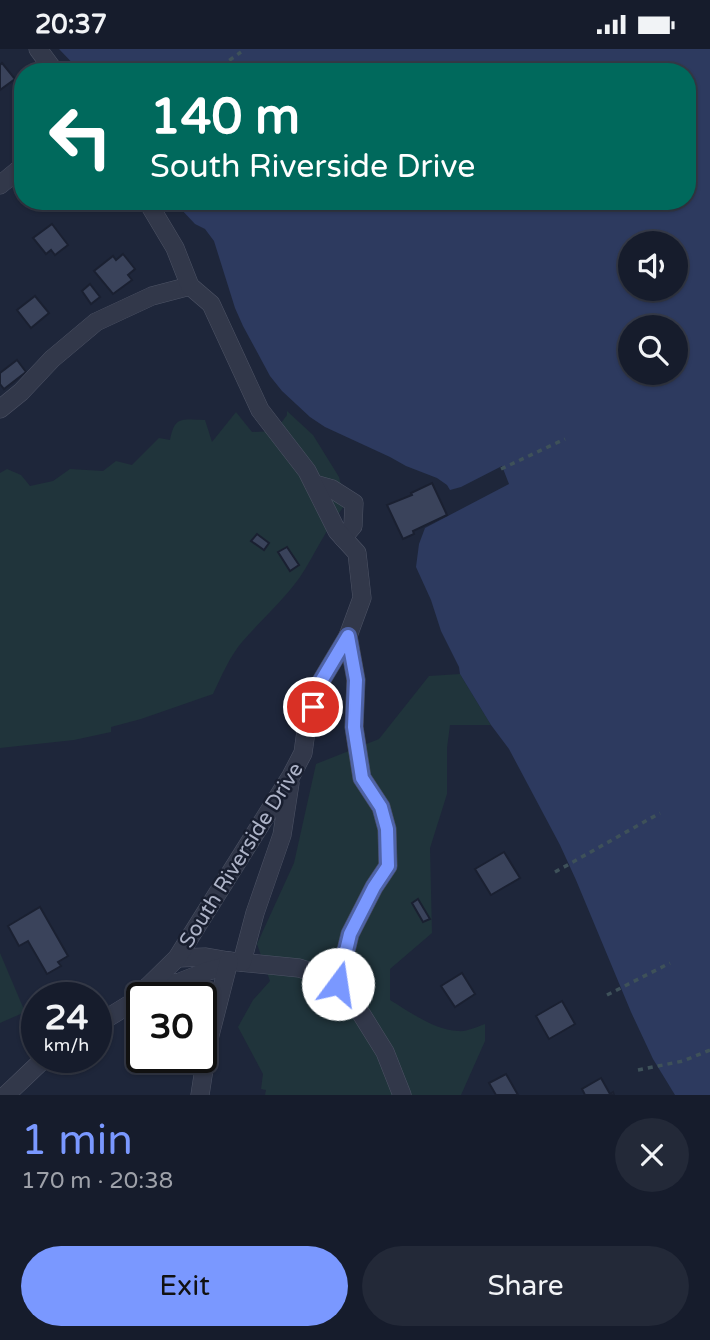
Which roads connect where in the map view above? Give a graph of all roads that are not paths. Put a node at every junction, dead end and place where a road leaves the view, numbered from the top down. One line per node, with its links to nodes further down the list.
1 (14, 173): 2 (street)
2 (0, 185)
3 (152, 210): 4 (street)
4 (190, 286): 5 (street); 6 (street, South Riverside Drive)
5 (0, 409)
6 (314, 484): 7 (street, South Riverside Drive); 7 (street)
7 (340, 534): 8 (street, South Riverside Drive)
8 (348, 636): 9 (street, South Riverside Drive); 14 (street)
9 (291, 776): 10 (street, South Riverside Drive); 11 (street)
10 (177, 958): 11 (street, South Riverside Drive); 12 (street, South Riverside Drive)
11 (233, 963): 13 (street, South Riverside Drive); 14 (street, South Riverside Drive); 18 (street)
12 (152, 982)
13 (180, 982)
14 (338, 984): 19 (street, South Riverside Drive)
15 (29, 1073): 17 (street)
16 (0, 1083): 17 (street)
17 (6, 1095)
18 (200, 1095)
19 (402, 1095)

